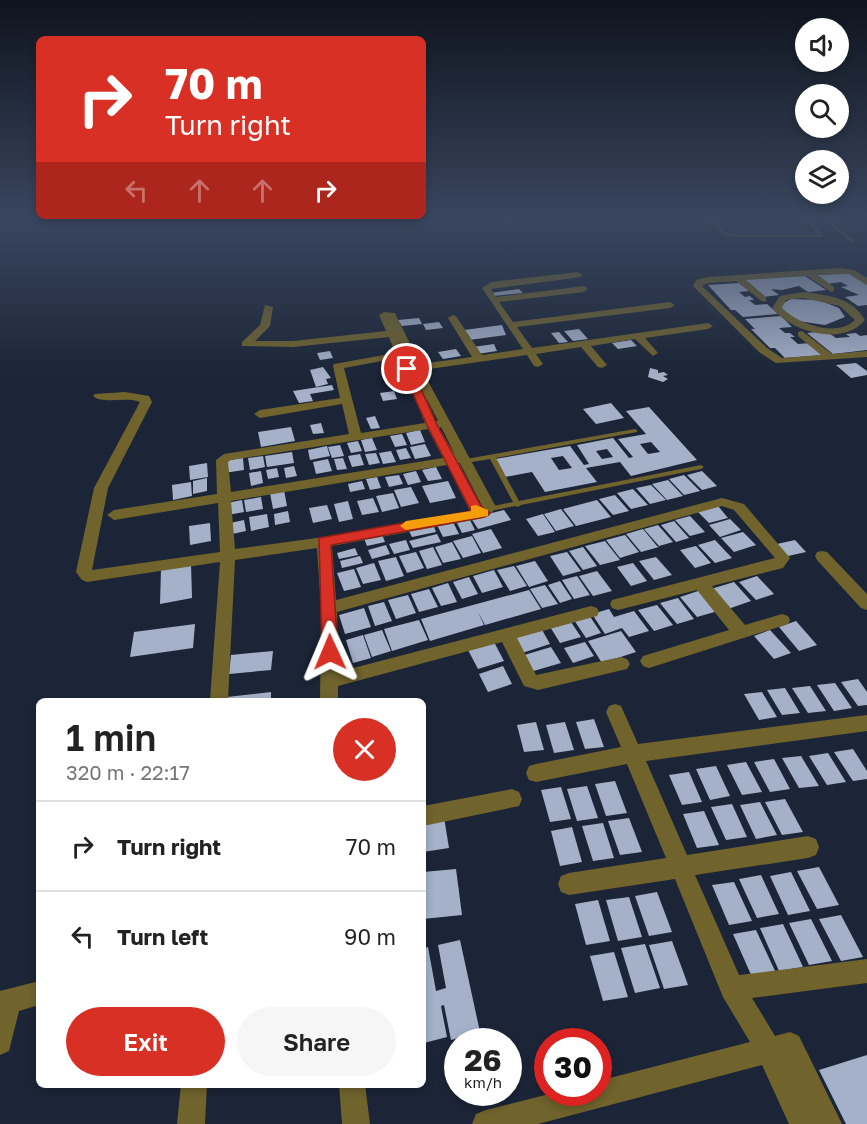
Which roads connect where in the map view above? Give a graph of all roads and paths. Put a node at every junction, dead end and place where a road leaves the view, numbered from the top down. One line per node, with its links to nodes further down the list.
1 (819, 272): 3 (street)
2 (849, 272): 6 (street)
3 (809, 273): 5 (street); 7 (street)
4 (578, 275): 10 (street)
5 (738, 278): 9 (street); 25 (street)
6 (867, 282)
7 (831, 289)
8 (584, 290): 10 (street)
9 (763, 299)
10 (493, 300): 16 (street)
11 (670, 305): 16 (street)
12 (268, 307): 23 (street)
13 (867, 307): 14 (street)
14 (852, 309): 14 (street)
15 (453, 318): 26 (street)
16 (512, 325): 21 (street)
17 (708, 326): 19 (street)
18 (802, 334): 25 (street)
19 (637, 336): 20 (street); 22 (street)
20 (583, 343): 21 (street); 28 (street)
21 (529, 351): 26 (street); 27 (street)
22 (653, 352)
23 (406, 353): 29 (street); 31 (street)
24 (867, 354): 25 (street)
25 (831, 358)
26 (479, 359): 29 (street)
27 (538, 364)
28 (602, 365)
29 (412, 368): 33 (street); 34 (street)
30 (99, 396): 46 (street)
31 (346, 400): 32 (street); 36 (street)
32 (260, 414)
33 (445, 423): 34 (street); 38 (street)
34 (432, 425): 36 (street); 38 (street)
35 (635, 431): 37 (lane)
36 (356, 438): 40 (street)
37 (492, 457): 38 (lane); 41 (lane)
38 (461, 460): 40 (street); 42 (street)
39 (700, 467): 41 (lane)
40 (225, 498): 43 (street); 46 (street)
41 (518, 505): 42 (lane)
42 (486, 510): 44 (street)
43 (114, 515)
44 (324, 542): 46 (street); 50 (street)
45 (822, 556): 49 (street)
46 (228, 557): 58 (street)
47 (701, 585): 48 (street); 50 (street); 53 (street)
48 (618, 604)
49 (867, 604)
50 (329, 608): 57 (street)
51 (591, 612): 54 (street)
52 (782, 620): 53 (street)
53 (741, 632): 55 (street)
54 (506, 634): 56 (street); 57 (street)
55 (649, 661)
56 (621, 664)
57 (332, 685)
58 (219, 698)
59 (615, 712): 61 (street)
60 (867, 723): 61 (street)
61 (633, 754): 62 (street); 66 (street)
62 (536, 773)
63 (512, 799): 64 (street)
64 (426, 815)
65 (808, 847): 66 (street)
66 (681, 867): 67 (street); 69 (street)
67 (569, 884)
68 (867, 971): 69 (street)
69 (732, 987): 73 (street)
70 (36, 994): 71 (street)
71 (4, 1002): 72 (street)
72 (0, 1042)
73 (779, 1047): 78 (street); 79 (street); 80 (street)
74 (194, 1088): 76 (street)
75 (352, 1088): 77 (street)
76 (191, 1124)
77 (356, 1124)
78 (486, 1124)
79 (803, 1124)
80 (828, 1124)

